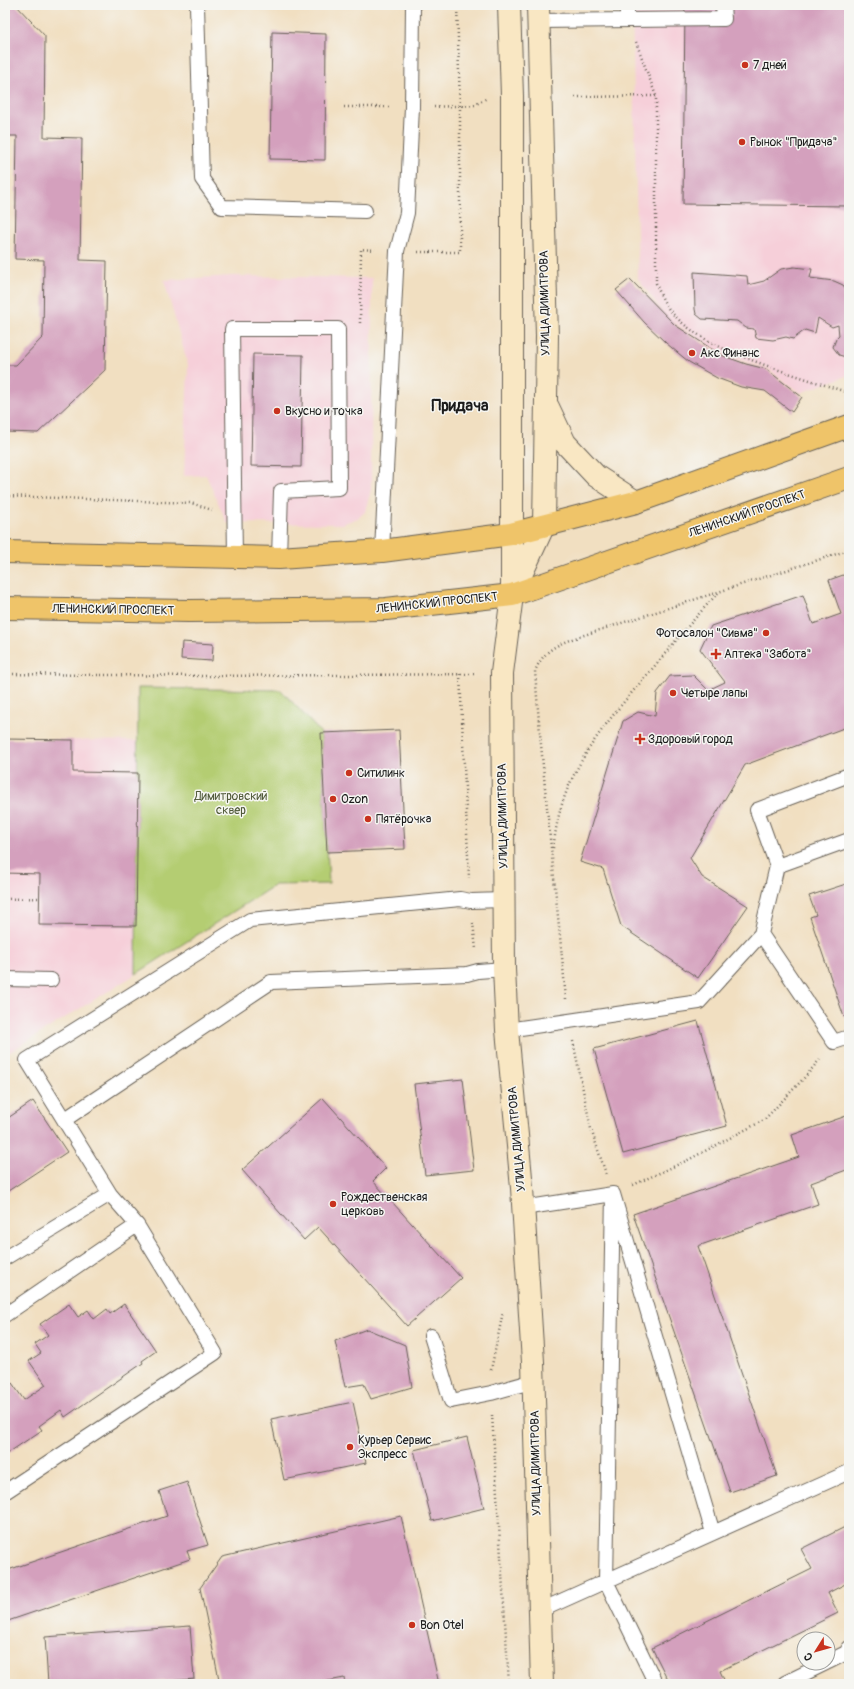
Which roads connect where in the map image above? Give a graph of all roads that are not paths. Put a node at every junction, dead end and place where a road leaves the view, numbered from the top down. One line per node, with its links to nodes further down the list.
1 (197, 5): 7 (lane)
2 (413, 5): 14 (lane)
3 (509, 5): 13 (main road, УЛИЦА ДИМИТРОВА)
4 (724, 5): 5 (lane)
5 (627, 12): 6 (lane)
6 (538, 13): 8 (main road, УЛИЦА ДИМИТРОВА)
7 (365, 211)
8 (546, 402): 11 (main road); 12 (main road, УЛИЦА ДИМИТРОВА)
9 (849, 426): 11 (main road)
10 (849, 478): 18 (main road, ЛЕНИНСКИЙ ПРОСПЕКТ)
11 (636, 502): 12 (main road)
12 (544, 525): 13 (main road); 18 (main road, УЛИЦА ДИМИТРОВА)
13 (511, 534): 14 (main road); 18 (main road, УЛИЦА ДИМИТРОВА)
14 (382, 551): 17 (main road)
15 (5, 552): 16 (main road)
16 (235, 557): 17 (main road); 17 (lane)
17 (279, 558)
18 (512, 595): 19 (main road, ЛЕНИНСКИЙ ПРОСПЕКТ); 23 (main road, УЛИЦА ДИМИТРОВА)
19 (5, 608)
20 (849, 775): 22 (lane)
21 (849, 840): 22 (lane)
22 (776, 866): 24 (lane)
23 (503, 900): 25 (main road, УЛИЦА ДИМИТРОВА); 30 (lane)
24 (761, 934): 28 (lane); 29 (lane)
25 (504, 969): 28 (main road, УЛИЦА ДИМИТРОВА); 30 (lane)
26 (5, 979): 27 (lane)
27 (51, 980)
28 (507, 1030): 33 (main road, УЛИЦА ДИМИТРОВА)
29 (849, 1036)
30 (64, 1120): 31 (lane)
31 (110, 1194): 34 (lane); 35 (lane)
32 (613, 1194): 33 (lane); 41 (lane); 42 (lane)
33 (523, 1208): 38 (main road, УЛИЦА ДИМИТРОВА)
34 (137, 1225): 36 (lane); 40 (lane)
35 (5, 1258)
36 (5, 1315)
37 (431, 1336): 38 (lane)
38 (534, 1381): 43 (main road, УЛИЦА ДИМИТРОВА)
39 (849, 1472): 41 (lane)
40 (5, 1492)
41 (713, 1533): 42 (lane)
42 (606, 1581): 43 (lane); 49 (lane)
43 (539, 1611): 48 (main road, УЛИЦА ДИМИТРОВА)
44 (849, 1648): 45 (lane)
45 (836, 1658)
46 (809, 1671): 47 (lane)
47 (785, 1683)
48 (542, 1684)
49 (656, 1684)

